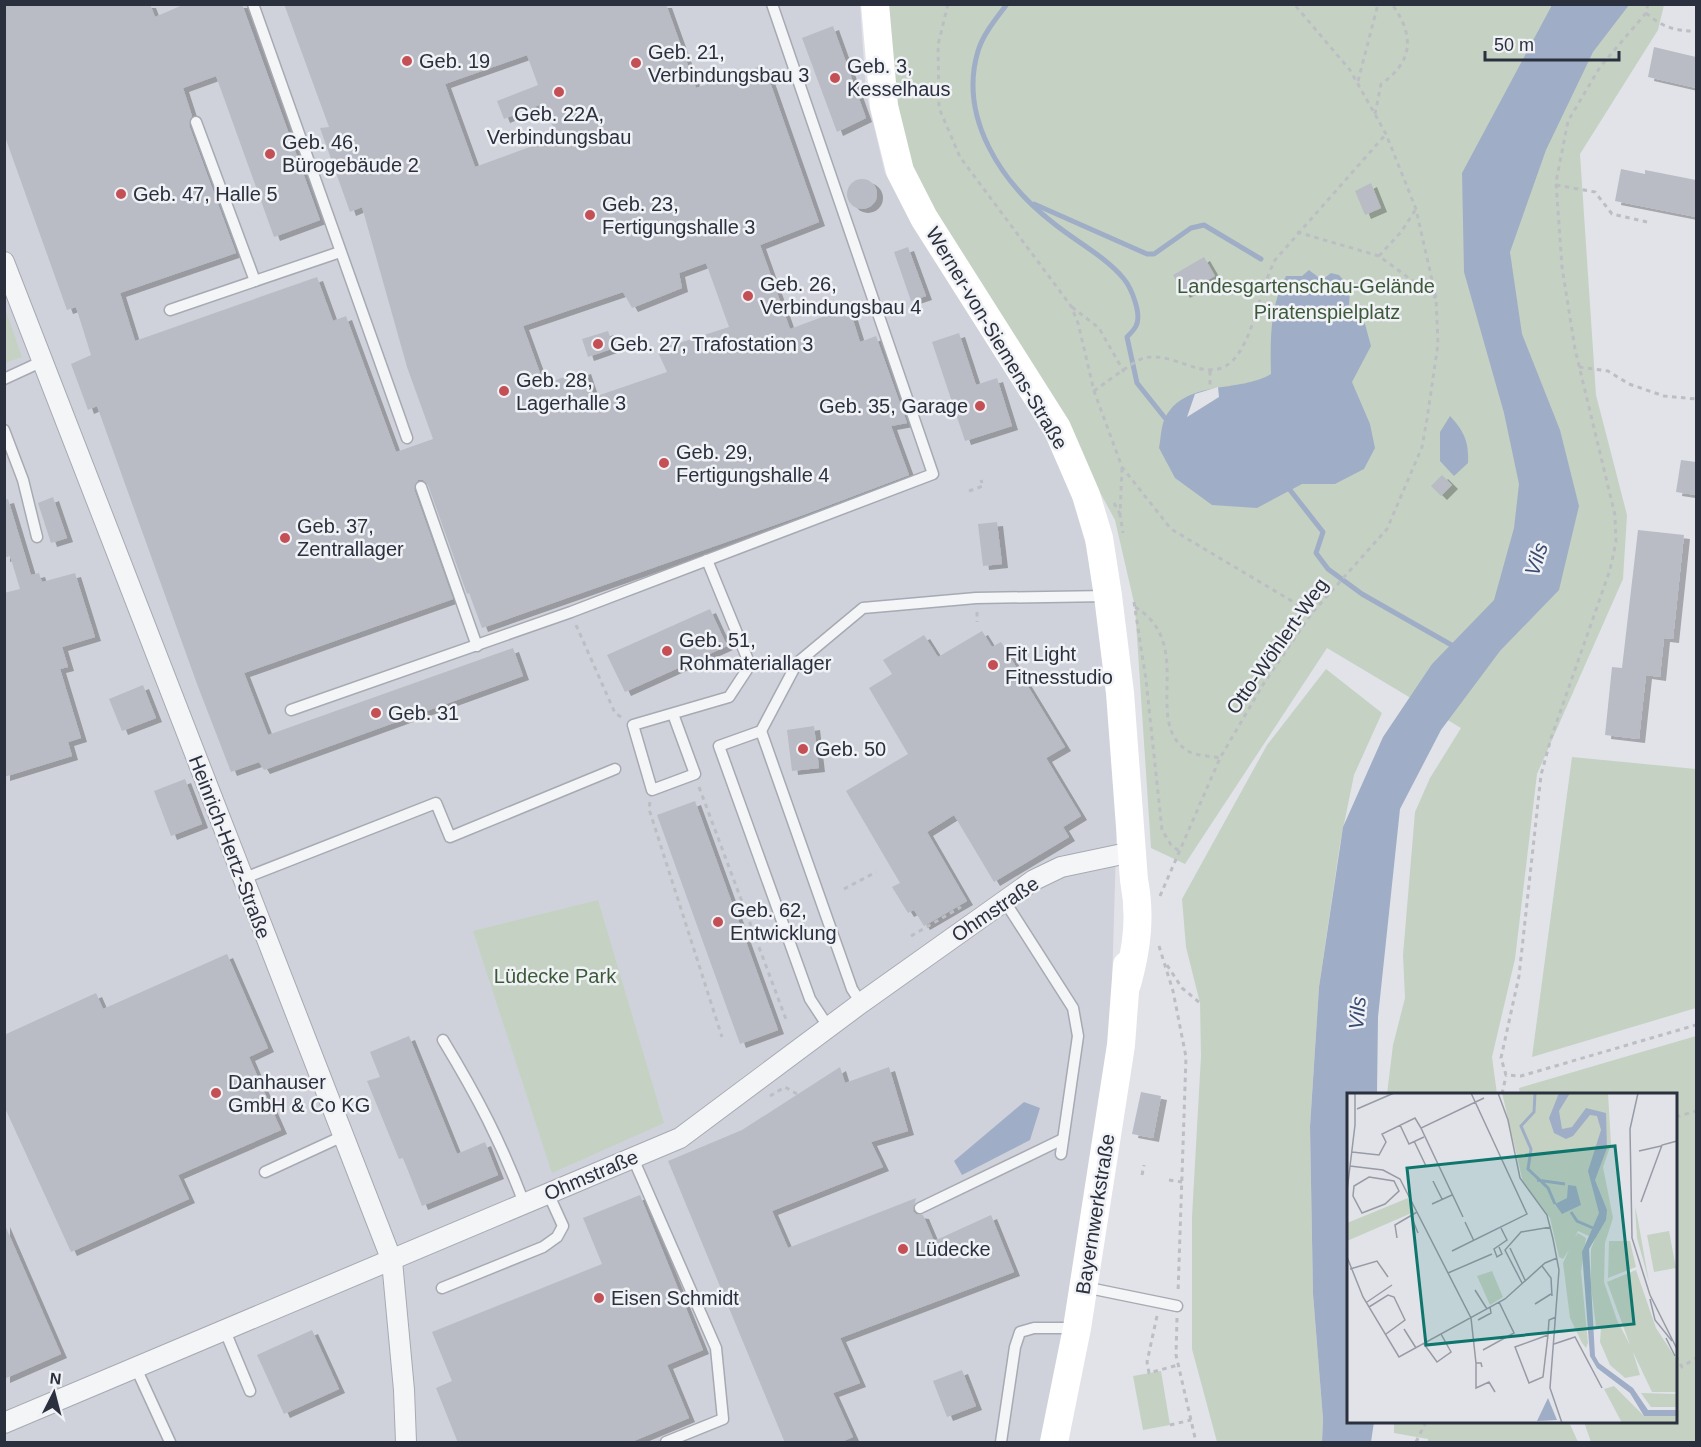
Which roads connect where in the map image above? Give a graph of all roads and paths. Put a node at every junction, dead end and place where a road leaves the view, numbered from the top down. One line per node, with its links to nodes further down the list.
1 (253, 4): 21 (lane)
2 (772, 4): 44 (lane)
3 (875, 4): 45 (street, Werner-von-Siemens-Straße)
4 (948, 4): 26 (path)
5 (1294, 4): 10 (path, Otto-Wöhlert-Weg)
6 (1302, 4): 10 (path)
7 (1378, 4): 13 (path)
8 (1392, 4): 14 (path)
9 (1648, 4): 11 (path)
10 (1300, 11): 13 (path, Otto-Wöhlert-Weg)
11 (1646, 13): 12 (path); 17 (path)
12 (1696, 31)
13 (1357, 83): 14 (path, Otto-Wöhlert-Weg)
14 (1375, 115): 16 (path, Otto-Wöhlert-Weg)
15 (196, 122): 24 (lane)
16 (1386, 134): 18 (path, Otto-Wöhlert-Weg); 20 (path)
17 (1556, 185): 19 (path); 29 (path)
18 (1416, 209): 22 (path); 25 (path, Otto-Wöhlert-Weg)
19 (1647, 222)
20 (1297, 232): 22 (path); 31 (path)
21 (340, 252): 24 (lane); 37 (lane)
22 (1379, 256): 25 (path)
23 (4, 262): 28 (street, Heinrich-Hertz-Straße)
24 (255, 281): 27 (lane)
25 (1436, 298): 47 (path, Otto-Wöhlert-Weg)
26 (1071, 306): 30 (path); 34 (path)
27 (170, 310)
28 (43, 361): 32 (lane); 61 (street, Heinrich-Hertz-Straße)
29 (1579, 367): 35 (path); 76 (path)
30 (1125, 371): 31 (path); 34 (path)
31 (1210, 371): 33 (path)
32 (4, 379)
33 (1210, 388)
34 (1094, 391): 38 (path)
35 (1696, 399)
36 (4, 430): 42 (lane)
37 (407, 438)
38 (1122, 466): 43 (path); 47 (path)
39 (981, 480): 41 (path)
40 (421, 487): 49 (lane)
41 (969, 491)
42 (37, 537)
43 (1124, 538)
44 (706, 560): 49 (lane); 51 (lane)
45 (1121, 596): 46 (path); 53 (lane); 59 (street, Werner-von-Siemens-Straße)
46 (1135, 607): 54 (path); 58 (path)
47 (1312, 614): 54 (path, Otto-Wöhlert-Weg)
48 (579, 630): 52 (path)
49 (477, 646): 50 (lane)
50 (291, 710)
51 (673, 714): 52 (lane); 56 (lane)
52 (633, 725): 57 (lane)
53 (761, 731): 69 (lane); 73 (lane)
54 (1220, 758): 58 (path, Otto-Wöhlert-Weg)
55 (615, 768): 61 (lane)
56 (695, 774): 57 (lane); 71 (path)
57 (652, 790): 74 (path)
58 (1180, 852): 65 (path, Otto-Wöhlert-Weg)
59 (1133, 866): 63 (street, Ohmstraße); 93 (street, Bayernwerkstraße)
60 (876, 872): 62 (path)
61 (242, 879): 80 (street, Heinrich-Hertz-Straße)
62 (844, 889)
63 (1004, 900): 69 (street, Ohmstraße); 81 (lane)
64 (970, 902): 66 (path)
65 (1157, 903)
66 (911, 936)
67 (1157, 938): 68 (path)
68 (1164, 961): 70 (path); 88 (path)
69 (861, 1003): 73 (street, Ohmstraße)
70 (1200, 1003)
71 (787, 1022)
72 (1696, 1025): 76 (path)
73 (830, 1028): 83 (street, Ohmstraße)
74 (722, 1037)
75 (443, 1040): 90 (lane)
76 (1506, 1075): 77 (path)
77 (1503, 1093)
78 (1696, 1111): 79 (path)
79 (1677, 1117)
80 (343, 1136): 85 (lane); 92 (street, Heinrich-Hertz-Straße)
81 (1063, 1139): 82 (lane); 91 (lane)
82 (1061, 1154)
83 (632, 1156): 89 (street, Ohmstraße); 110 (lane)
84 (1144, 1165): 86 (path)
85 (265, 1172)
86 (1142, 1175)
87 (1169, 1180): 88 (path)
88 (1182, 1182): 96 (path)
89 (548, 1193): 90 (street, Ohmstraße); 94 (lane)
90 (524, 1203): 92 (street, Ohmstraße)
91 (920, 1208)
92 (392, 1261): 98 (street, Ohmstraße); 109 (street, Heinrich-Hertz-Straße)
93 (1084, 1287): 95 (lane); 97 (street, Bayernwerkstraße)
94 (442, 1288)
95 (1162, 1302): 96 (lane); 101 (path)
96 (1178, 1306): 101 (path)
97 (1077, 1328): 111 (lane); 112 (street, Bayernwerkstraße)
98 (225, 1331): 102 (street, Ohmstraße); 103 (lane)
99 (1677, 1358): 100 (path)
100 (1696, 1358)
101 (1179, 1365): 104 (path)
102 (136, 1368): 105 (street, Ohmstraße); 108 (lane)
103 (249, 1391)
104 (1191, 1420): 107 (path); 113 (path)
105 (4, 1423)
106 (1426, 1423): 114 (path)
107 (1170, 1425)
108 (171, 1443)
109 (406, 1443)
110 (666, 1443)
111 (1001, 1443)
112 (1054, 1443)
113 (1196, 1443)
114 (1416, 1443)

